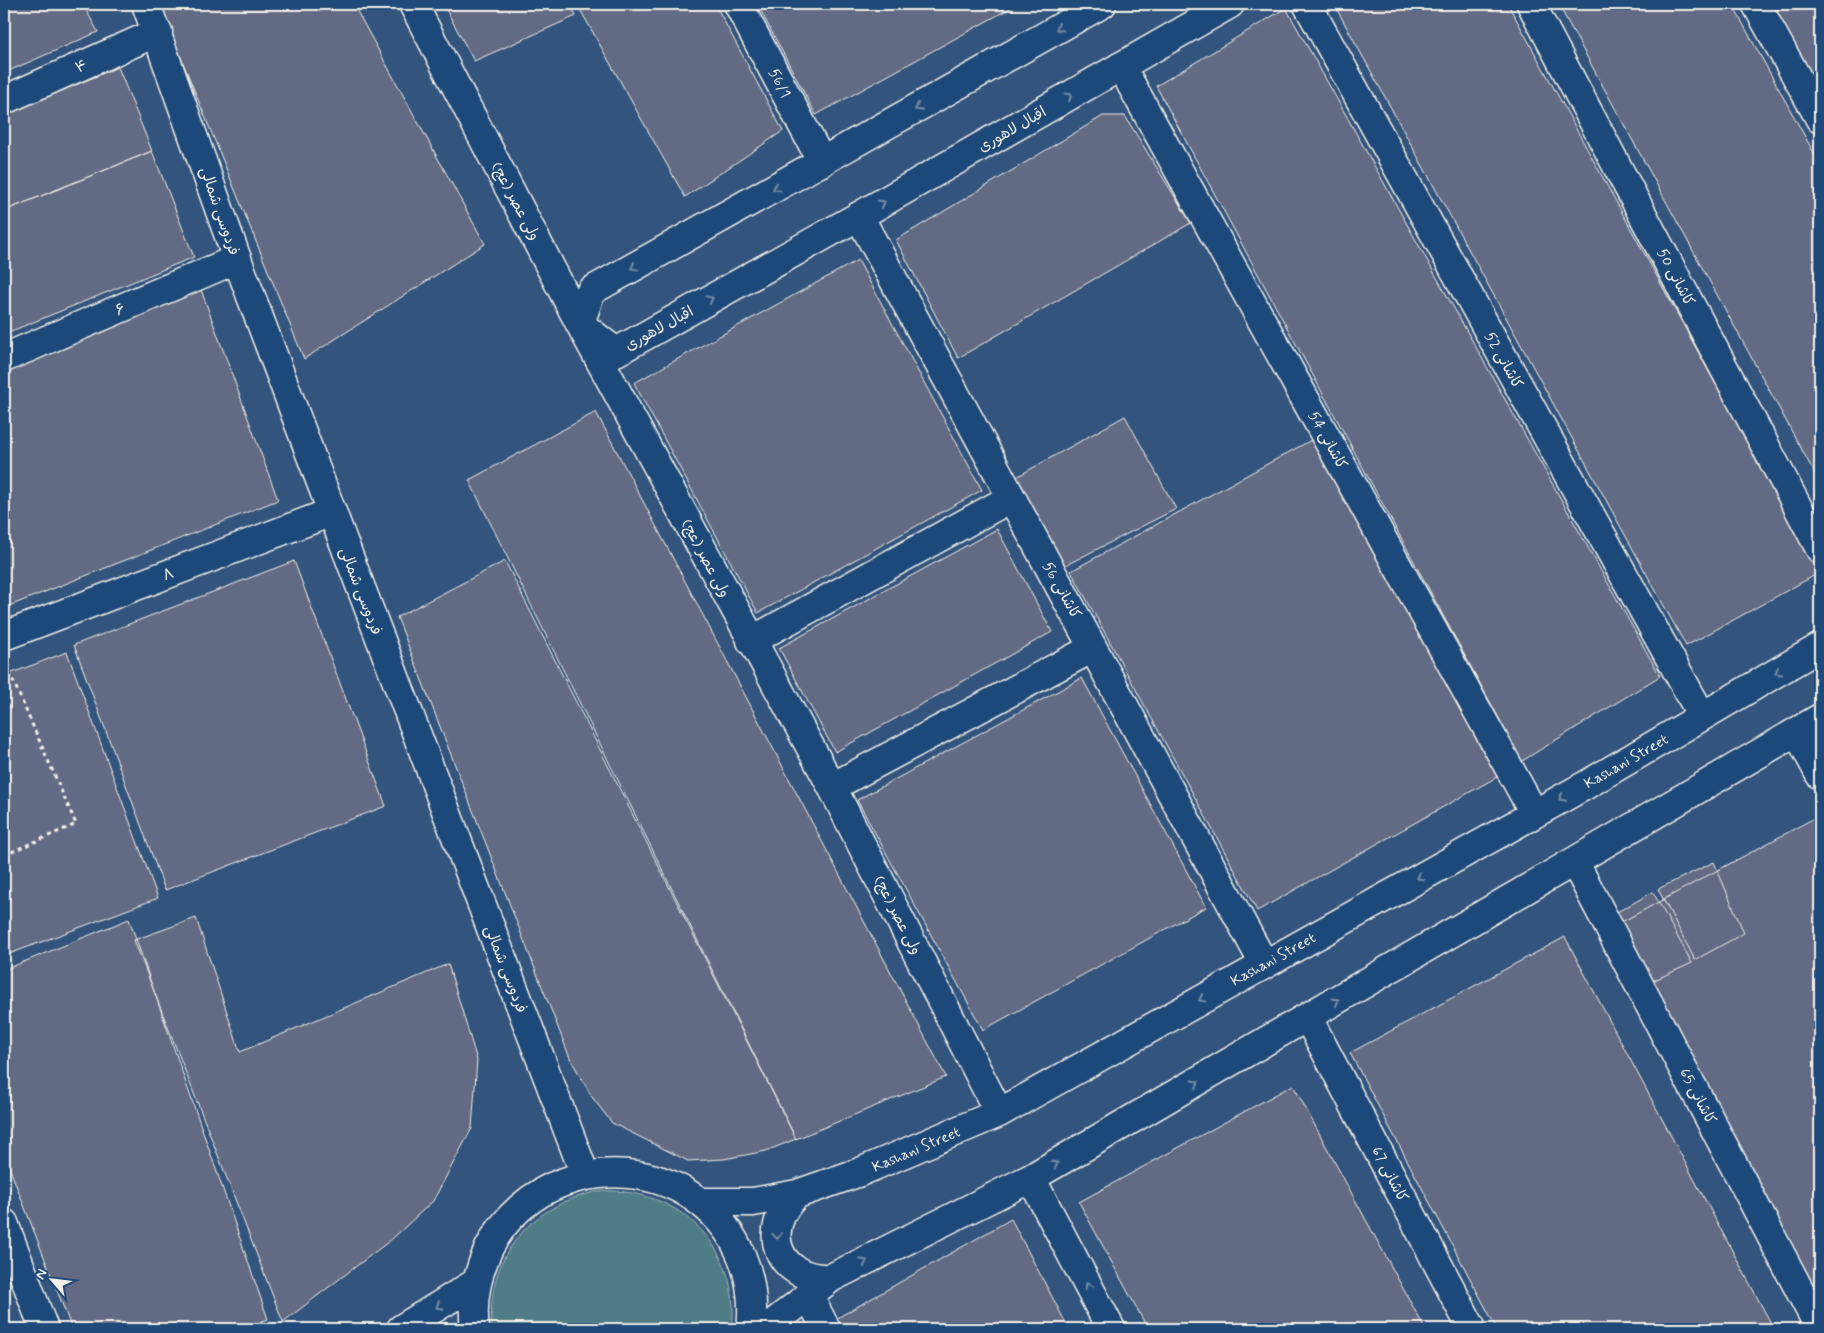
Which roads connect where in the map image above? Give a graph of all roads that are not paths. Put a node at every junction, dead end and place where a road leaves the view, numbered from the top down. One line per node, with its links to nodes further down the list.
1 (146, 4): 9 (main road, فردوسی شمالی)
2 (413, 4): 16 (main road, ولی عصر (عج))
3 (738, 4): 13 (main road, 56/1)
4 (1102, 4): 13 (main road, one-way to 13)
5 (1230, 4): 10 (main road, اقبال لاهوری)
6 (1307, 4): 25 (main road, کاشانی 52)
7 (1532, 4): 20 (main road, کاشانی 50)
8 (1756, 4): 12 (main road)
9 (158, 32): 11 (main road, ۴); 15 (main road, فردوسی شمالی)
10 (1121, 66): 14 (main road, اقبال لاهوری, one-way to 10); 30 (main road, کاشانی 54)
11 (4, 100)
12 (1820, 119)
13 (822, 162): 16 (main road, one-way to 16)
14 (859, 216): 16 (main road, اقبال لاهوری, one-way to 14); 18 (main road, کاشانی 56)
15 (237, 259): 17 (main road, ۶); 19 (main road, فردوسی شمالی)
16 (580, 324): 22 (main road, ولی عصر (عج))
17 (4, 358)
18 (1011, 498): 22 (main road); 24 (main road, کاشانی 56)
19 (332, 512): 21 (main road, ۸); 35 (main road, فردوسی شمالی)
20 (1820, 549)
21 (4, 636)
22 (751, 641): 29 (main road, ولی عصر (عج))
23 (1820, 647): 25 (main road, Kashani Street, one-way to 25)
24 (1093, 648): 29 (main road); 32 (main road, کاشانی 56)
25 (1702, 716): 30 (main road, Kashani Street, one-way to 30)
26 (1820, 718): 27 (main road)
27 (1797, 732): 28 (main road); 31 (main road)
28 (1820, 775)
29 (832, 787): 34 (main road, ولی عصر (عج))
30 (1534, 813): 32 (main road, Kashani Street, one-way to 32)
31 (1575, 863): 33 (main road, one-way to 31); 51 (main road, کاشانی 65)
32 (1264, 964): 34 (main road, Kashani Street, one-way to 34)
33 (1308, 1018): 36 (main road, one-way to 33); 50 (main road, کاشانی 67)
34 (999, 1113): 37 (main road, Kashani Street)
35 (585, 1175): 38 (main road); 41 (main road)
36 (1031, 1178): 40 (main road, one-way to 36); 49 (main road, one-way to 36)
37 (797, 1194): 38 (main road, Kashani Street); 40 (main road, one-way to 40)
38 (700, 1202): 46 (main road)
39 (4, 1223): 43 (main road)
40 (831, 1278): 42 (main road)
41 (477, 1282): 44 (main road, one-way to 44); 45 (main road)
42 (809, 1296): 47 (main road); 48 (main road)
43 (44, 1329)
44 (400, 1329)
45 (475, 1329)
46 (751, 1329)
47 (766, 1329)
48 (826, 1329)
49 (1111, 1329)
50 (1472, 1329)
51 (1820, 1329)

